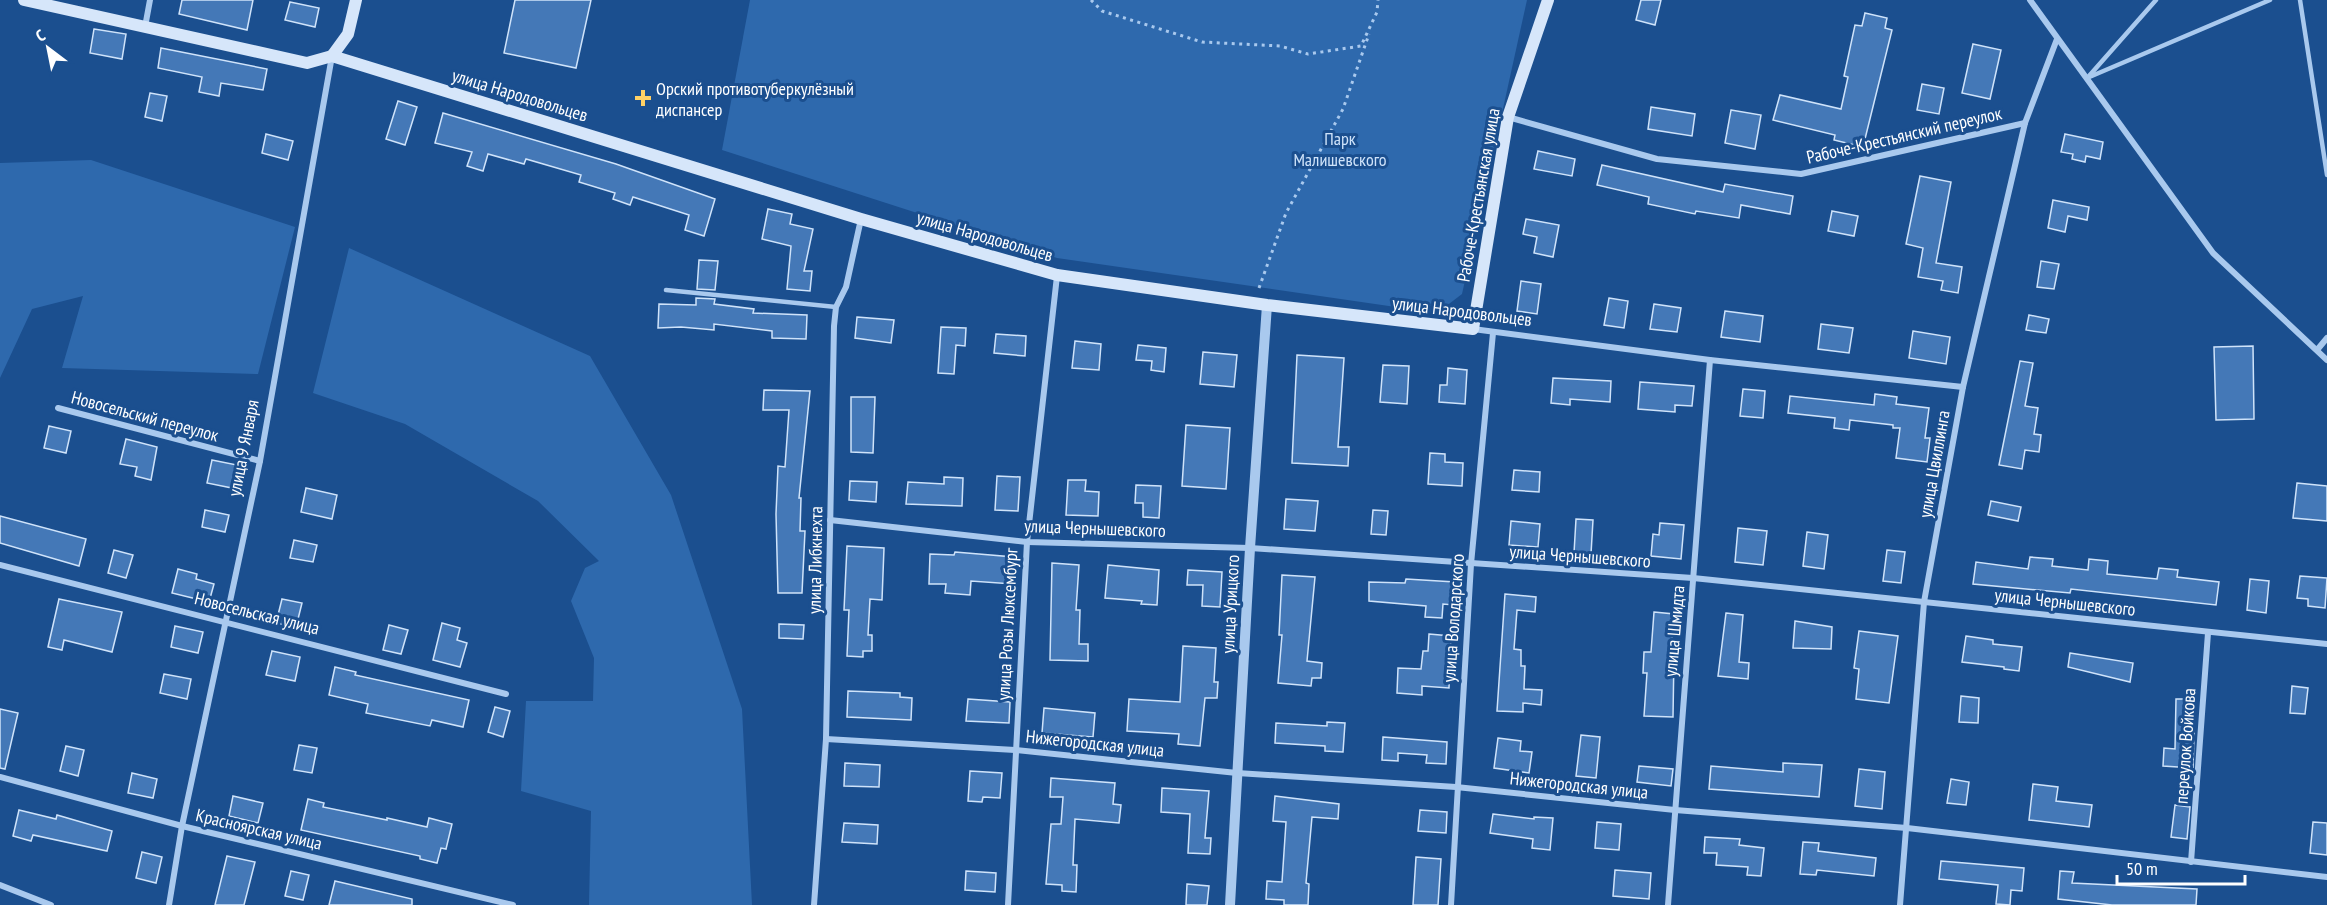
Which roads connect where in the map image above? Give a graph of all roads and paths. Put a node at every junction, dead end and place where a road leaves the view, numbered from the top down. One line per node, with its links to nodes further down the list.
1 (24, 0): 11 (main road, улица Народовольцев)
2 (150, 0): 11 (street)
3 (356, 0): 14 (main road, улица 9 Января)
4 (1091, 0): 12 (path)
5 (1378, 0): 12 (path)
6 (1548, 0): 16 (main road, Рабоче-Крестьянская улица)
7 (2030, 0): 13 (street)
8 (2156, 0): 15 (lane)
9 (2270, 0): 15 (lane)
10 (2300, 0): 18 (lane)
11 (145, 27): 14 (main road, улица Народовольцев)
12 (1372, 27): 21 (path)
13 (2057, 39): 15 (street); 17 (street, улица Цвиллинга)
14 (332, 56): 19 (main road, улица Народовольцев); 33 (street, улица 9 Января)
15 (2087, 78): 28 (street)
16 (1508, 117): 17 (street, Рабоче-Крестьянский переулок); 25 (main road, Рабоче-Крестьянская улица)
17 (2025, 123): 31 (street, улица Цвиллинга)
18 (2327, 175)
19 (861, 219): 20 (main road, улица Народовольцев); 24 (street, улица Либкнехта)
20 (1058, 275): 23 (main road, улица Народовольцев); 35 (street, улица Розы Люксембург)
21 (1259, 288)
22 (666, 290): 24 (lane)
23 (1267, 305): 25 (main road, улица Народовольцев); 36 (street, улица Урицкого)
24 (836, 307): 34 (street, улица Либкнехта)
25 (1473, 329): 26 (street, улица Народовольцев)
26 (1493, 333): 29 (street, улица Народовольцев); 37 (street, улица Володарского)
27 (2327, 338): 28 (street)
28 (2317, 350): 30 (street)
29 (1710, 360): 31 (street, улица Народовольцев); 39 (street, улица Шмидта)
30 (2327, 360)
31 (1963, 387): 40 (street, улица Цвиллинга)
32 (58, 408): 33 (street, Новосельский переулок)
33 (260, 461): 41 (street, улица 9 Января)
34 (830, 520): 35 (street, улица Чернышевского); 45 (street, улица Либкнехта)
35 (1027, 542): 36 (street, улица Чернышевского); 46 (street, улица Розы Люксембург)
36 (1250, 548): 37 (street, улица Чернышевского); 47 (street, улица Урицкого)
37 (1471, 564): 39 (street, улица Чернышевского); 49 (street, улица Володарского)
38 (0, 565): 41 (street, Новосельская улица)
39 (1694, 578): 40 (street, улица Чернышевского); 50 (street, улица Шмидта)
40 (1924, 602): 42 (street, улица Чернышевского); 52 (street, улица Цвиллинга)
41 (225, 620): 44 (street, Новосельская улица); 51 (street, улица 9 Января)
42 (2208, 633): 43 (street, улица Чернышевского); 53 (street, переулок Войкова)
43 (2327, 644)
44 (506, 694)
45 (826, 739): 46 (street, Нижегородская улица); 59 (street, улица Либкнехта)
46 (1015, 750): 47 (street, Нижегородская улица); 60 (street, улица Розы Люксембург)
47 (1237, 773): 49 (street, Нижегородская улица); 61 (street, улица Урицкого)
48 (0, 777): 51 (street, Красноярская улица)
49 (1456, 787): 50 (street, Нижегородская улица); 62 (street, улица Володарского)
50 (1675, 810): 52 (street, Нижегородская улица); 63 (street, улица Шмидта)
51 (182, 826): 57 (street, улица 9 Января); 58 (street, Красноярская улица)
52 (1907, 828): 53 (street, Нижегородская улица); 64 (street, улица Цвиллинга)
53 (2192, 862): 54 (street, Нижегородская улица)
54 (2327, 877)
55 (0, 885): 56 (street)
56 (51, 905)
57 (169, 905)
58 (513, 905)
59 (814, 905)
60 (1008, 905)
61 (1230, 905)
62 (1451, 905)
63 (1668, 905)
64 (1900, 905)

